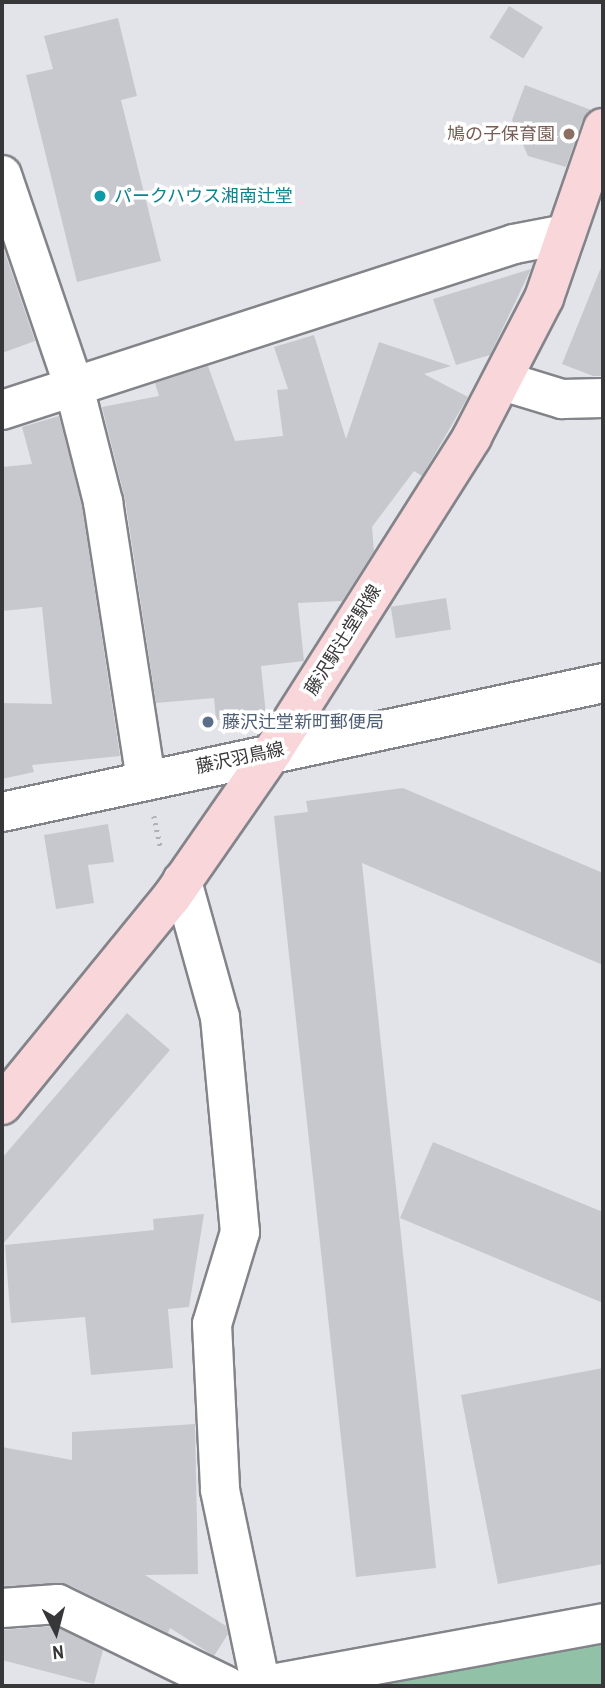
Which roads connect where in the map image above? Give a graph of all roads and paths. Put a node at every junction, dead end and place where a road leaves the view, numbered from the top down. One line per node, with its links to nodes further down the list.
1 (603, 128): 3 (main road, 藤沢駅辻堂駅線)
2 (2, 175): 5 (street)
3 (566, 234): 4 (main road, 藤沢駅辻堂駅線); 5 (street)
4 (503, 381): 6 (street); 9 (main road, 藤沢駅辻堂駅線)
5 (74, 387): 7 (street); 10 (street)
6 (603, 398)
7 (2, 410)
8 (603, 683): 9 (street, 藤沢羽鳥線)
9 (273, 751): 10 (street, 藤沢羽鳥線); 12 (main road, 藤沢駅辻堂駅線)
10 (146, 779): 11 (street, 藤沢羽鳥線)
11 (2, 812)
12 (182, 881): 13 (main road, 藤沢駅辻堂駅線); 18 (street)
13 (2, 1105)
14 (2, 1608): 16 (street)
15 (603, 1623): 18 (street)
16 (173, 1674): 17 (street)
17 (227, 1686)
18 (261, 1686)

